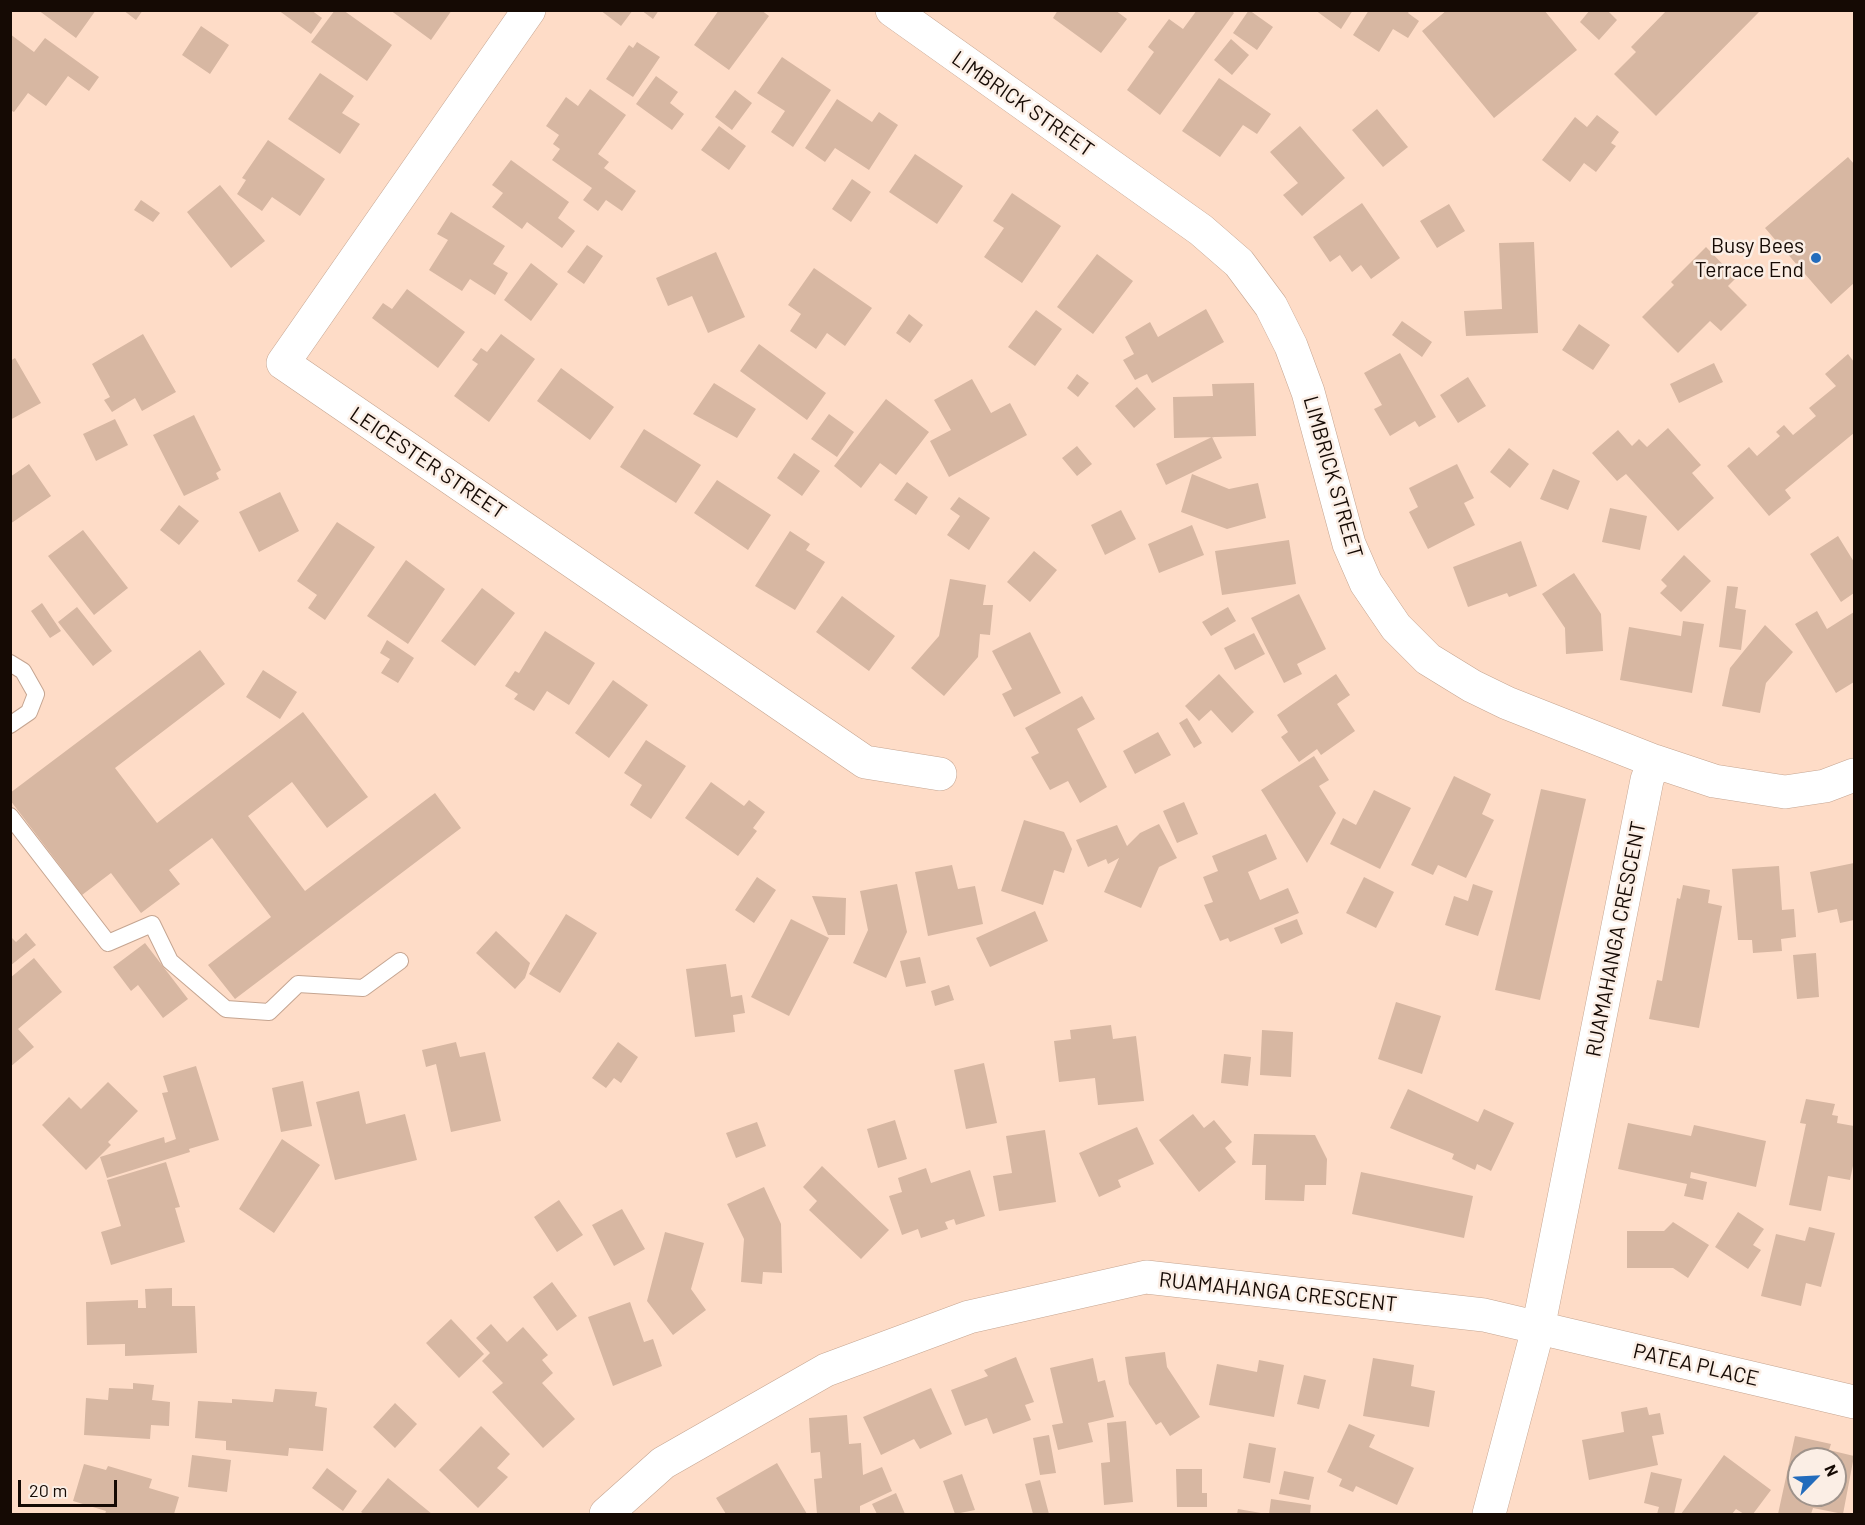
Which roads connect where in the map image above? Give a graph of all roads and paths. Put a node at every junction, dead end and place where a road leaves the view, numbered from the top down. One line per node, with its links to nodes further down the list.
1 (529, 10): 6 (street, LEICESTER STREET)
2 (892, 10): 5 (street, LIMBRICK STREET)
3 (10, 663): 4 (lane)
4 (10, 725)
5 (1654, 761): 7 (street, LIMBRICK STREET); 10 (street, RUAMAHANGA CRESCENT)
6 (940, 774)
7 (1854, 775)
8 (10, 816): 9 (lane)
9 (400, 961)
10 (1538, 1329): 11 (street, PATEA PLACE); 12 (street, RUAMAHANGA CRESCENT); 13 (street, RUAMAHANGA CRESCENT)
11 (1854, 1402)
12 (606, 1515)
13 (1489, 1515)

